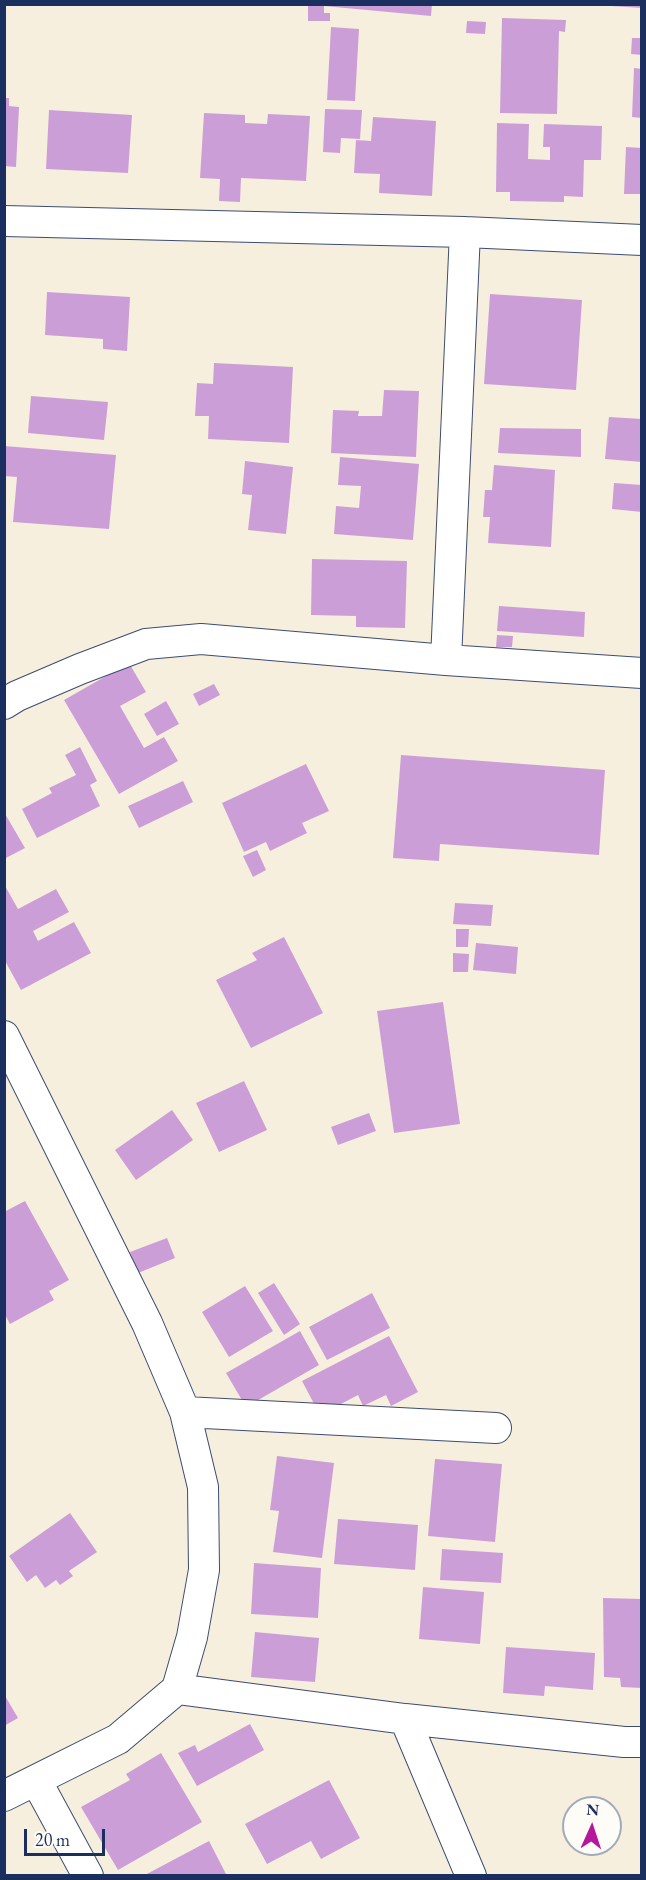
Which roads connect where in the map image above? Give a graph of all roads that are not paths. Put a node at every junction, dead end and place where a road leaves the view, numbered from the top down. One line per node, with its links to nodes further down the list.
1 (4, 221): 2 (street)
2 (465, 232): 3 (street); 4 (street)
3 (642, 240)
4 (446, 660): 5 (street); 6 (street)
5 (642, 673)
6 (4, 704)
7 (6, 1044): 8 (street)
8 (185, 1412): 9 (street); 10 (street)
9 (496, 1428)
10 (177, 1689): 11 (street); 13 (street)
11 (405, 1719): 12 (street); 16 (street)
12 (642, 1742)
13 (37, 1782): 14 (street); 15 (street)
14 (4, 1796)
15 (88, 1875)
16 (471, 1875)

